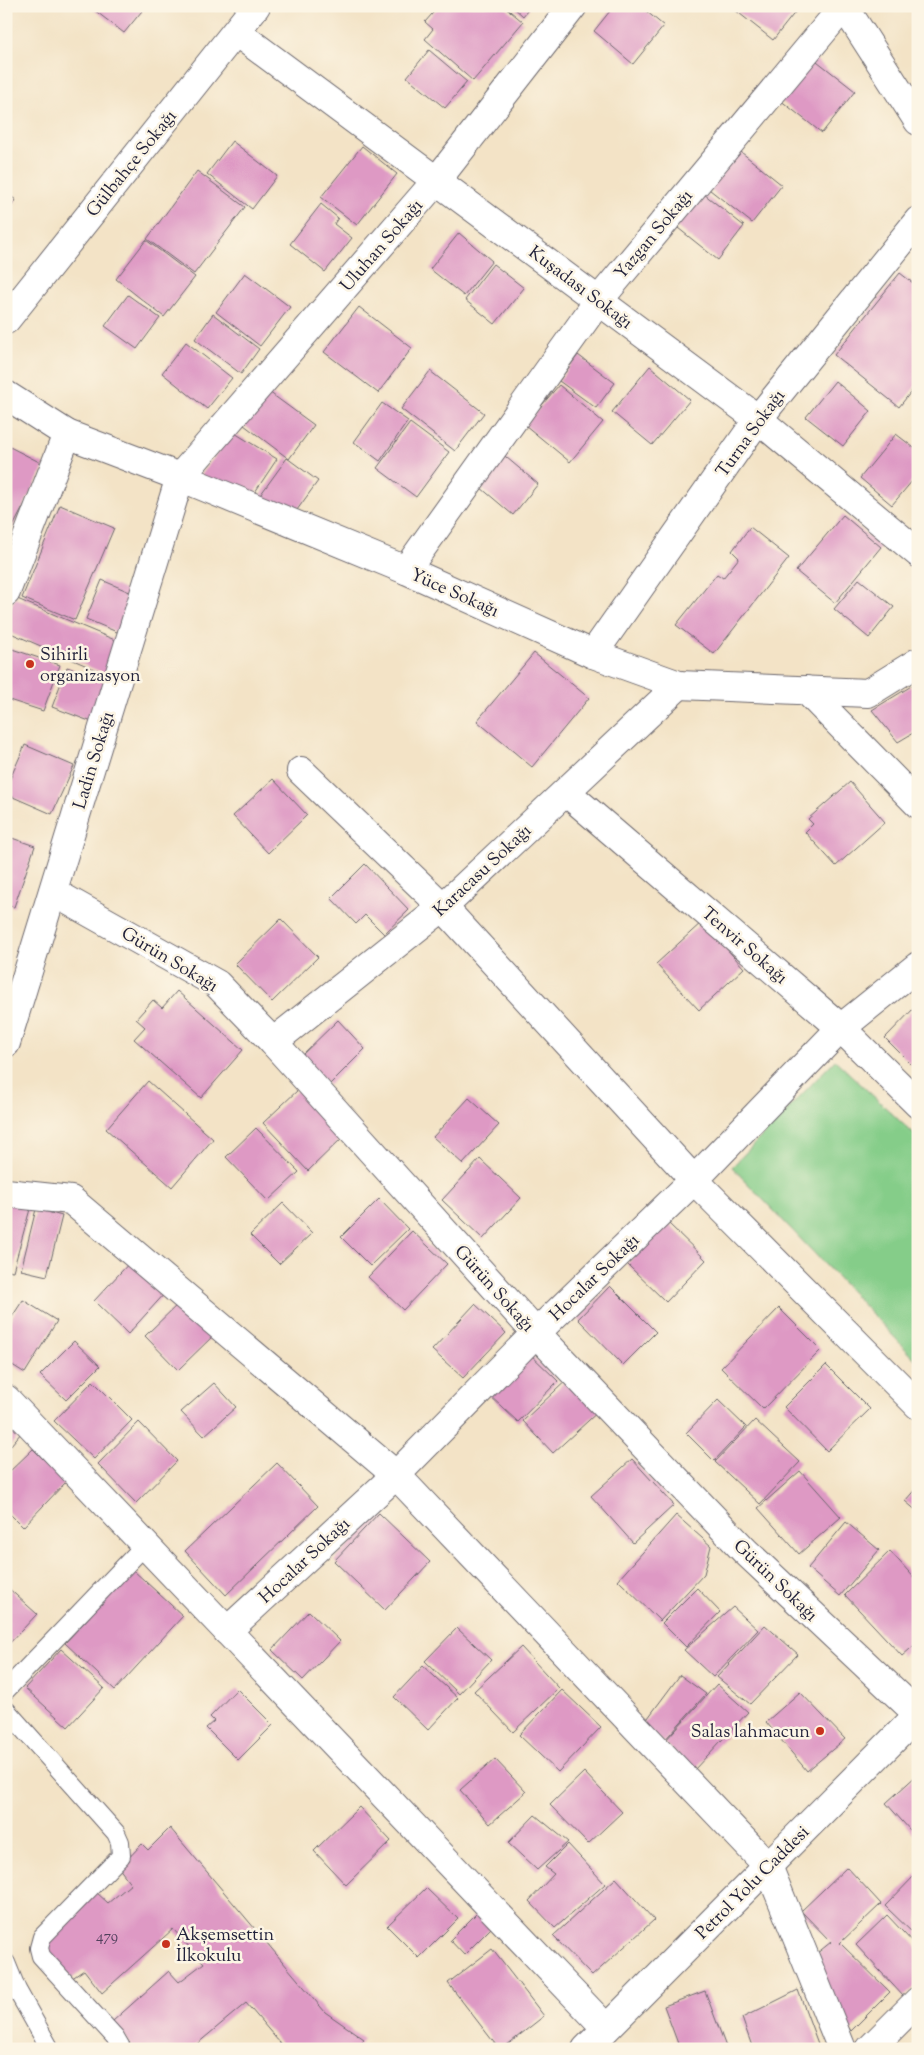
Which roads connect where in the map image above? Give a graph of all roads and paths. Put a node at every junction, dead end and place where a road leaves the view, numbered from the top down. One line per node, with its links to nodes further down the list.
1 (256, 6): 4 (street, Gülbahçe Sokağı)
2 (573, 6): 6 (street, Uluhan Sokağı)
3 (844, 6): 5 (street); 8 (street, Yazgan Sokağı)
4 (236, 32): 6 (street, Kuşadası Sokağı); 9 (street, Gülbahçe Sokağı)
5 (918, 121)
6 (437, 180): 8 (street, Kuşadası Sokağı); 13 (street, Uluhan Sokağı)
7 (918, 221): 11 (street, Turna Sokağı)
8 (599, 300): 11 (street, Kuşadası Sokağı); 15 (street, Yazgan Sokağı)
9 (6, 320)
10 (6, 395): 12 (street, Yüce Sokağı)
11 (758, 419): 14 (street, Kuşadası Sokağı); 17 (street, Turna Sokağı)
12 (67, 434): 13 (street, Yüce Sokağı); 16 (street)
13 (180, 478): 15 (street, Yüce Sokağı); 24 (street, Ladin Sokağı)
14 (918, 553)
15 (406, 570): 17 (street, Yüce Sokağı)
16 (6, 592)
17 (593, 654): 19 (street, Yüce Sokağı)
18 (918, 662): 20 (street, Yüce Sokağı)
19 (679, 685): 20 (street, Yüce Sokağı); 22 (street, Karacasu Sokağı)
20 (806, 690): 23 (street)
21 (301, 771): 25 (street)
22 (566, 792): 25 (street, Karacasu Sokağı); 27 (street, Tenvir Sokağı)
23 (918, 804)
24 (53, 892): 28 (street, Gürün Sokağı); 29 (street, Ladin Sokağı)
25 (443, 907): 28 (street, Karacasu Sokağı); 31 (street)
26 (918, 966): 27 (street, Hocalar Sokağı)
27 (842, 1028): 30 (street, Tenvir Sokağı); 31 (street, Hocalar Sokağı)
28 (273, 1042): 33 (street, Gürün Sokağı)
29 (6, 1043)
30 (918, 1104)
31 (694, 1180): 33 (street, Hocalar Sokağı); 35 (street)
32 (6, 1193): 36 (street)
33 (536, 1333): 36 (street, Hocalar Sokağı); 41 (street, Gürün Sokağı)
34 (6, 1399): 37 (street)
35 (918, 1405)
36 (396, 1475): 38 (street, Hocalar Sokağı); 42 (street)
37 (145, 1545): 38 (street); 39 (lane)
38 (227, 1631): 45 (street)
39 (6, 1690)
40 (6, 1710): 47 (lane)
41 (918, 1715): 42 (street, Petrol Yolu Caddesi)
42 (768, 1866): 45 (street, Petrol Yolu Caddesi); 49 (street)
43 (6, 1963): 46 (lane)
44 (918, 2001): 50 (street)
45 (606, 2028): 48 (street, Petrol Yolu Caddesi)
46 (50, 2049)
47 (122, 2049)
48 (586, 2049)
49 (842, 2049)
50 (870, 2049)

